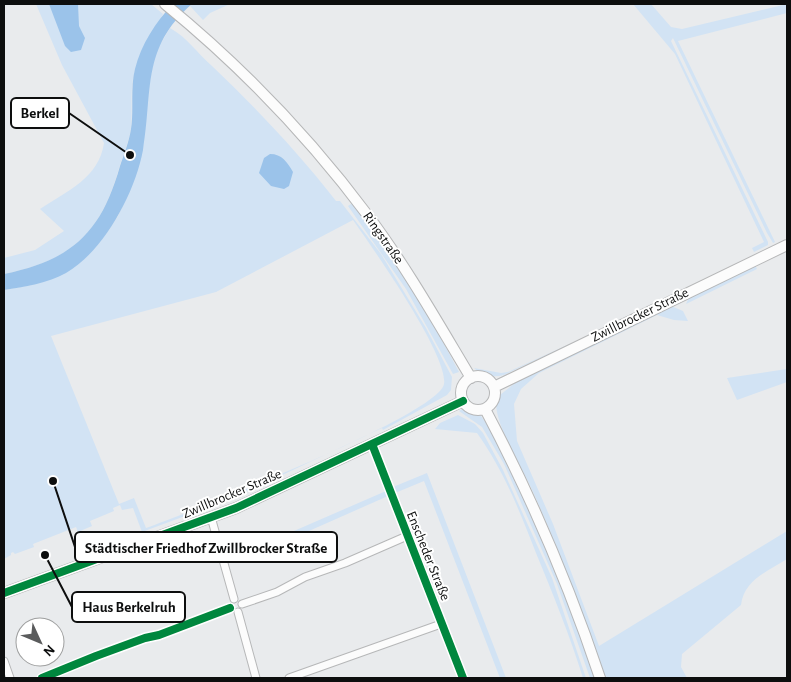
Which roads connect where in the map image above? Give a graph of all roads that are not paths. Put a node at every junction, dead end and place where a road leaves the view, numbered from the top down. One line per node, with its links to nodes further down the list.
1 (165, 4): 3 (main road, Ringstraße)
2 (787, 245): 4 (main road, Zwillbrocker Straße)
3 (470, 378): 4 (main road); 5 (main road)
4 (494, 387): 6 (main road)
5 (463, 401): 6 (main road); 7 (main road, Zwillbrocker Straße)
6 (485, 409): 22 (main road)
7 (372, 444): 8 (main road, Zwillbrocker Straße); 9 (street, Enscheder Straße)
8 (211, 517): 10 (main road, Zwillbrocker Straße); 11 (street)
9 (407, 536): 12 (street, Enscheder Straße); 15 (street, Enscheder Straße)
10 (4, 593)
11 (234, 599): 12 (street); 13 (street)
12 (242, 604): 14 (street)
13 (230, 608): 14 (street); 19 (street)
14 (238, 612): 20 (street)
15 (441, 624): 17 (street, Enscheder Straße); 21 (street)
16 (4, 662): 18 (street)
17 (463, 677)
18 (10, 678)
19 (42, 678)
20 (256, 678)
21 (289, 678)
22 (600, 678)

